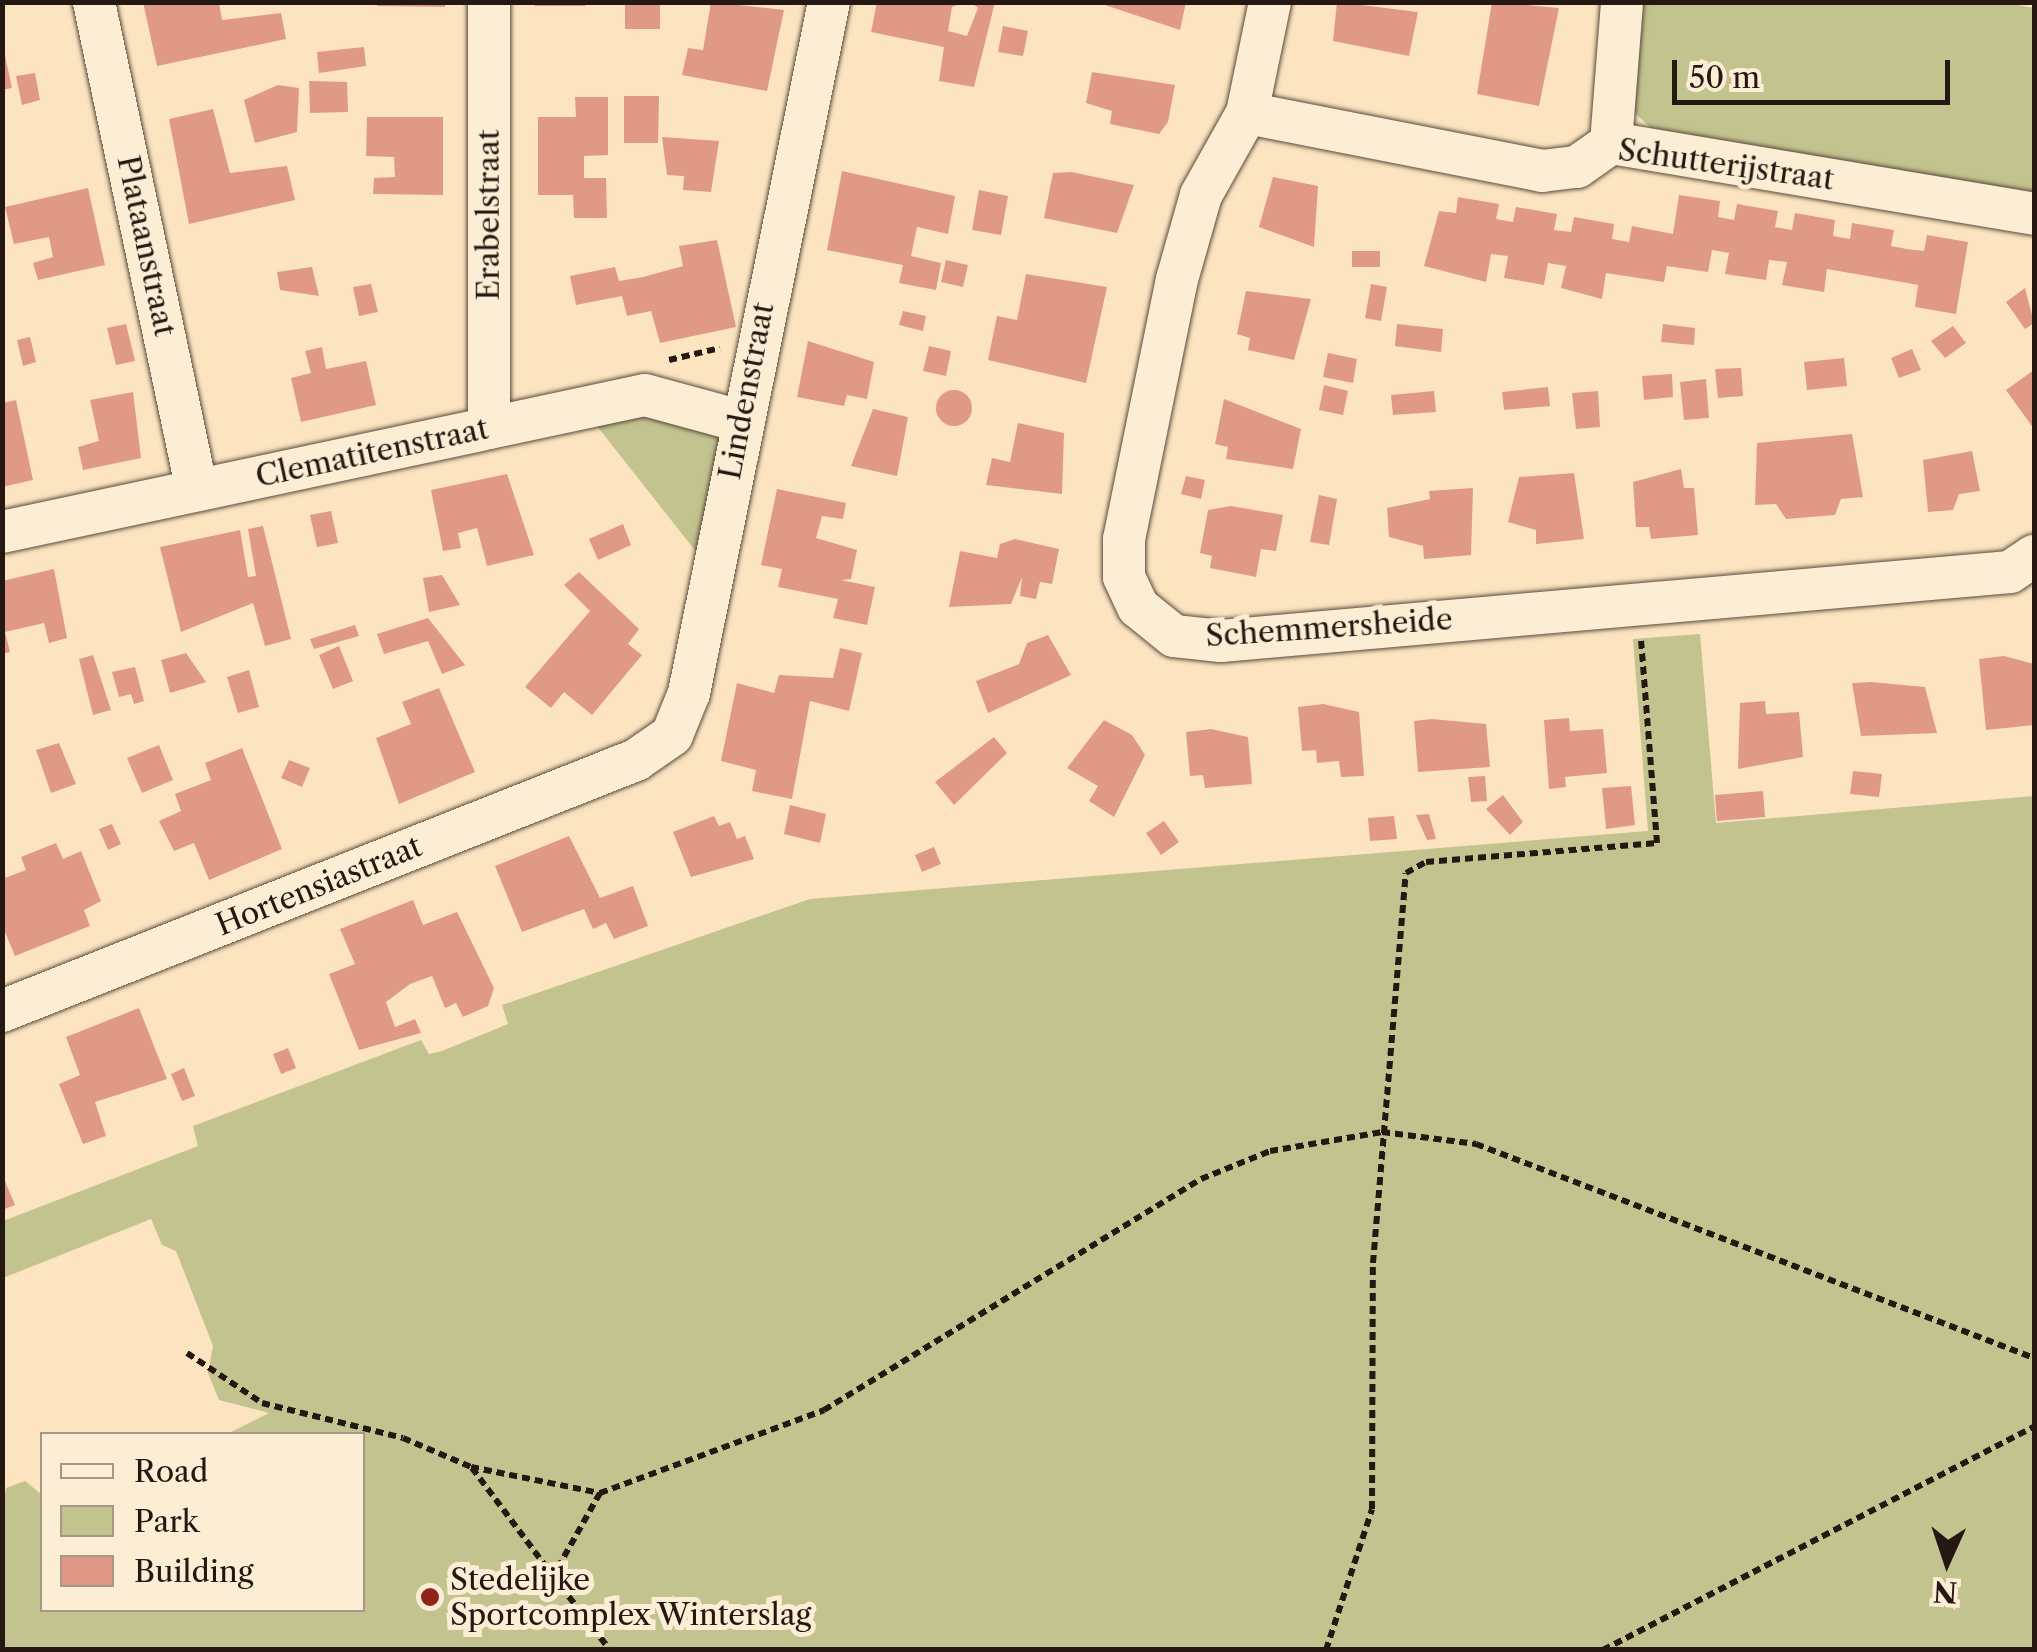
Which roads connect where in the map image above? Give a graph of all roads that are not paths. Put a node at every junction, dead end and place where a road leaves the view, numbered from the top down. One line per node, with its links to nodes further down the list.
1 (94, 2): 11 (street, Plataanstraat)
2 (489, 2): 10 (street, Erabelstraat)
3 (829, 2): 9 (street, Lindenstraat)
4 (1270, 2): 6 (street, Schemmersheide)
5 (1622, 2): 7 (street)
6 (1248, 114): 7 (street, Schutterijstraat); 13 (street, Schemmersheide)
7 (1610, 143): 8 (street, Schutterijstraat)
8 (2034, 214)
9 (740, 421): 10 (street, Clematitenstraat); 14 (street, Lindenstraat)
10 (489, 428): 11 (street, Clematitenstraat)
11 (197, 490): 12 (street, Clematitenstraat)
12 (2, 532)
13 (2034, 556)
14 (636, 760): 15 (street, Hortensiastraat)
15 (2, 1011)

